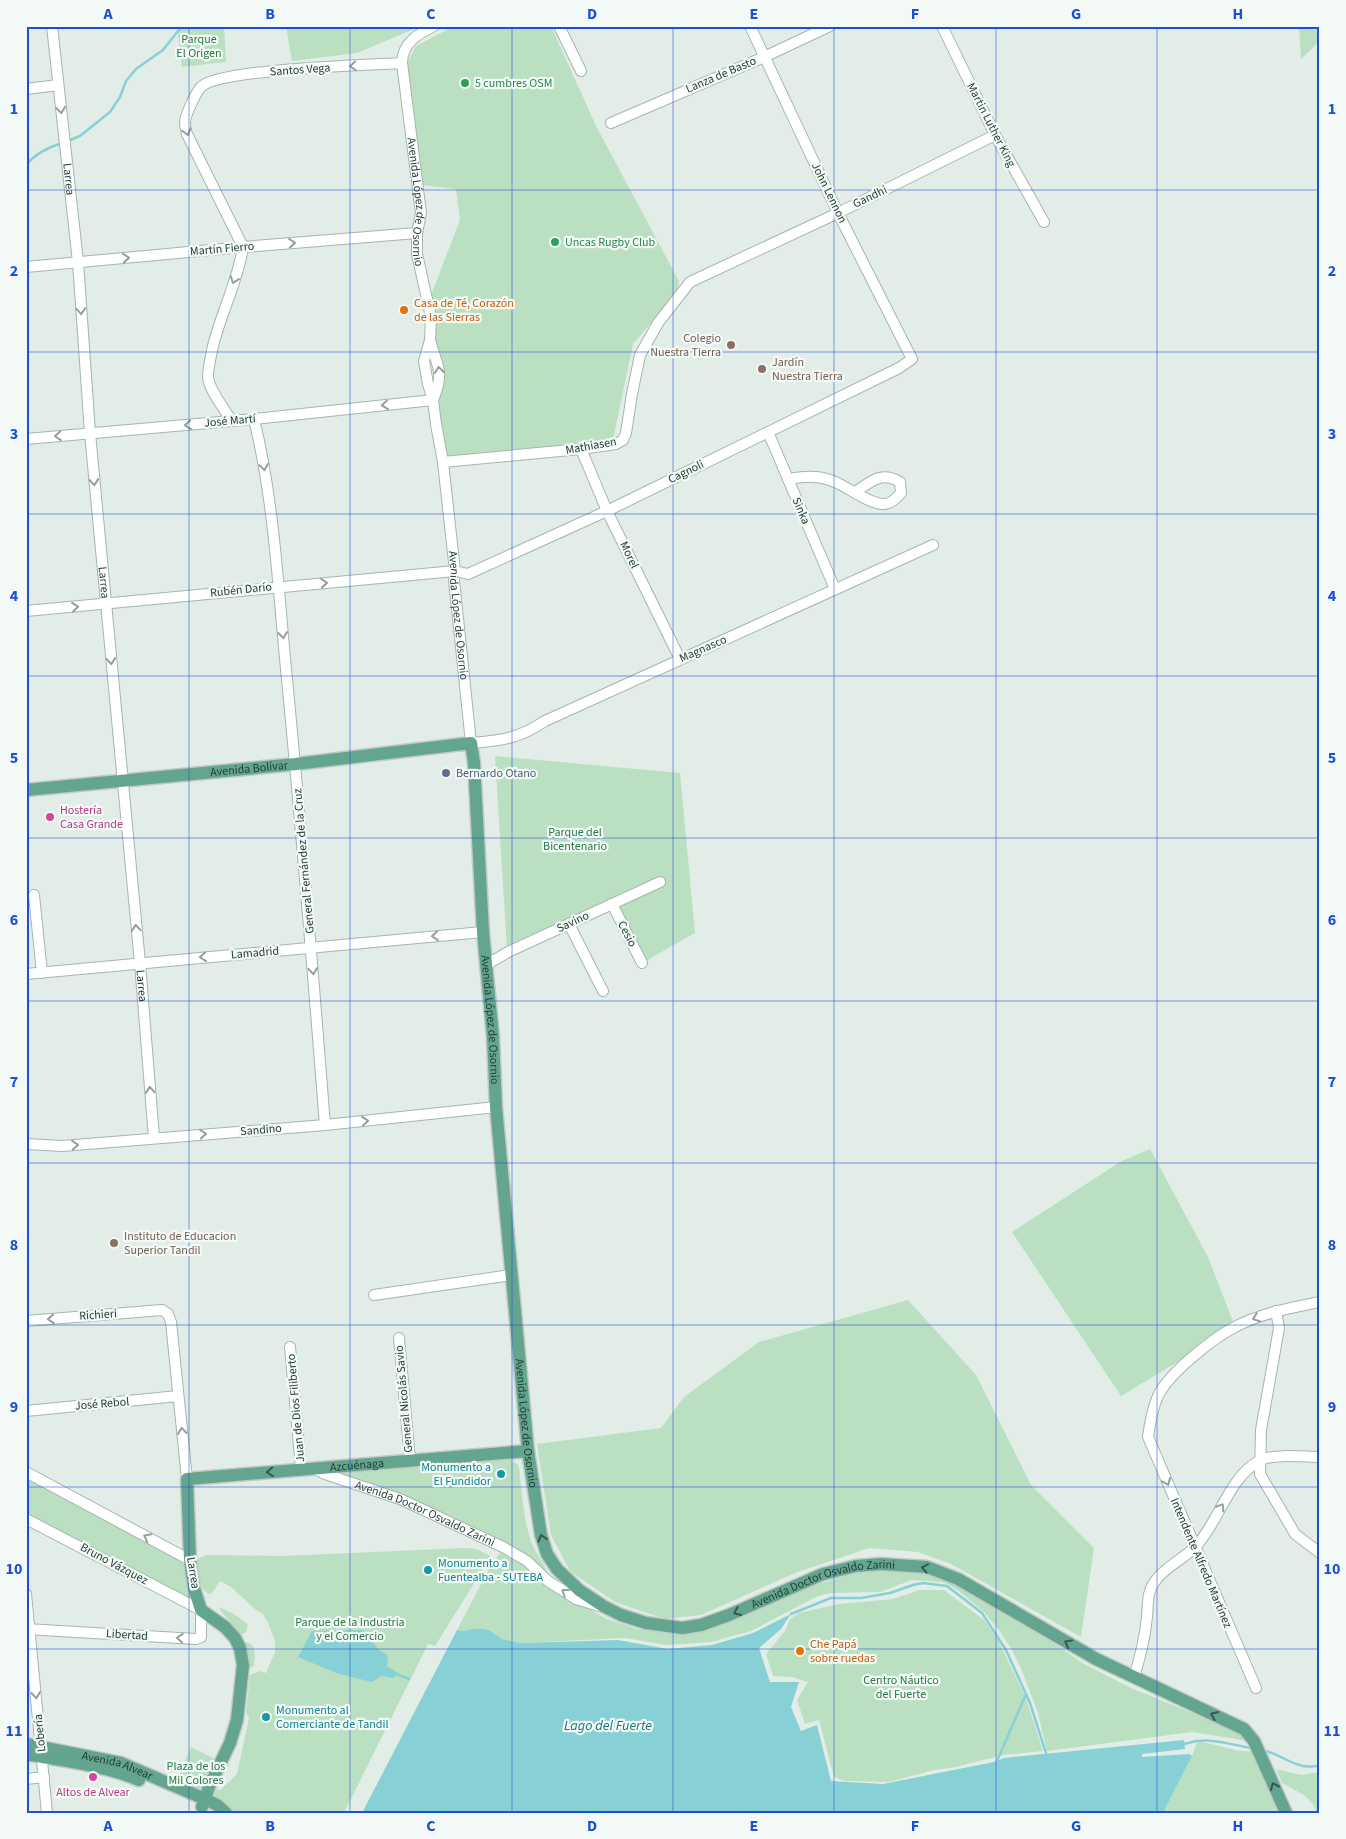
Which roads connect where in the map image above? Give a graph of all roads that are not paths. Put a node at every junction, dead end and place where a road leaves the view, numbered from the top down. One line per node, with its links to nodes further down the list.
1 (52, 26): 10 (street, Larrea)
2 (434, 26): 8 (street)
3 (559, 26): 9 (street)
4 (750, 26): 7 (street, John Lennon)
5 (830, 26): 7 (street, Lanza de Basto)
6 (942, 26): 13 (street, Martin Luther King)
7 (764, 57): 12 (street, Lanza de Basto); 14 (street, John Lennon)
8 (402, 63): 16 (street, Avenida López de Osornio); 17 (street, Santos Vega, one-way to 17)
9 (581, 71)
10 (58, 85): 11 (street); 18 (street, Larrea, one-way to 18)
11 (26, 89)
12 (611, 123)
13 (995, 135): 14 (street, Gandhi); 15 (street, Martin Luther King)
14 (838, 213): 20 (street, Gandhi); 21 (street, John Lennon)
15 (1044, 222)
16 (417, 233): 17 (street, Martín Fierro, one-way to 16); 22 (street, Avenida López de Osornio)
17 (243, 246): 18 (street, Martín Fierro, one-way to 17); 24 (street, one-way to 24)
18 (78, 262): 19 (street, Martín Fierro); 26 (street, Larrea, one-way to 26)
19 (26, 267)
20 (690, 282): 28 (street, Mathiasen)
21 (912, 358): 25 (street, Cagnoli)
22 (434, 400): 23 (street, José Martí, one-way to 23); 29 (street, Avenida López de Osornio)
23 (254, 419): 24 (street, José Martí); 35 (street, General Fernández de la Cruz, one-way to 35)
24 (232, 421): 26 (street, José Martí, one-way to 26)
25 (768, 432): 30 (street, Sinka); 32 (street, Cagnoli)
26 (90, 433): 27 (street, José Martí, one-way to 27); 37 (street, Larrea, one-way to 37)
27 (26, 439)
28 (581, 449): 29 (street, Mathiasen); 32 (street, Morel)
29 (443, 462): 34 (street, Avenida López de Osornio)
30 (788, 479): 31 (street); 36 (street, Sinka)
31 (856, 492)
32 (607, 511): 34 (street, Cagnoli); 39 (street, Morel)
33 (934, 545): 36 (street, Magnasco)
34 (455, 571): 35 (street, Rubén Darío, one-way to 34); 40 (street, Avenida López de Osornio)
35 (278, 587): 37 (street, Rubén Darío); 41 (street, General Fernández de la Cruz, one-way to 41)
36 (835, 589): 39 (street, Magnasco)
37 (106, 604): 38 (street, Rubén Darío, one-way to 37); 42 (street, Larrea, one-way to 42)
38 (26, 612)
39 (680, 660): 40 (street, Magnasco)
40 (471, 743): 41 (main road, Avenida Bolívar); 48 (main road, Avenida López de Osornio)
41 (296, 764): 42 (main road, Avenida Bolívar); 49 (street, General Fernández de la Cruz)
42 (123, 781): 43 (main road, Avenida Bolívar); 50 (street, Larrea, one-way to 42)
43 (26, 790)
44 (660, 882): 46 (street, Savino)
45 (34, 895): 53 (street)
46 (612, 904): 47 (street, Savino); 51 (street, Cesio)
47 (569, 924): 52 (street, Savino); 55 (street)
48 (483, 932): 49 (street, Lamadrid, one-way to 49); 52 (main road, Avenida López de Osornio)
49 (311, 947): 50 (street, Lamadrid, one-way to 50); 57 (street, General Fernández de la Cruz, one-way to 57)
50 (140, 963): 53 (street, Lamadrid); 58 (street, Larrea, one-way to 50)
51 (642, 963)
52 (486, 965): 56 (main road, Avenida López de Osornio)
53 (42, 972): 54 (street, Lamadrid)
54 (26, 974)
55 (603, 991)
56 (496, 1107): 57 (street, Sandino, one-way to 56); 60 (main road, Avenida López de Osornio)
57 (325, 1125): 58 (street, Sandino, one-way to 57)
58 (154, 1138): 59 (street, Sandino, one-way to 58)
59 (26, 1144)
60 (511, 1275): 61 (street); 70 (main road, Avenida López de Osornio)
61 (374, 1295)
62 (1320, 1302): 63 (street)
63 (1276, 1312): 73 (street); 78 (street, Intendente Alfredo Martínez, one-way to 78)
64 (168, 1314): 65 (street, Richieri, one-way to 65); 68 (street, Larrea)
65 (26, 1321)
66 (399, 1338): 72 (street, General Nicolás Savio)
67 (290, 1347): 74 (street, Juan de Dios Filiberto)
68 (178, 1396): 69 (street, José Rebol); 76 (street, Larrea, one-way to 68)
69 (26, 1411)
70 (528, 1451): 72 (main road, Azcuénaga); 82 (main road, Avenida López de Osornio, one-way to 70)
71 (1320, 1456): 73 (street)
72 (410, 1460): 74 (main road, Azcuénaga)
73 (1259, 1461): 78 (street, one-way to 73); 79 (street)
74 (306, 1468): 76 (main road, Azcuénaga, one-way to 76); 82 (street, Avenida Doctor Osvaldo Zarini, one-way to 74)
75 (26, 1472): 80 (street, one-way to 75)
76 (187, 1479): 80 (main road, Larrea)
77 (26, 1519): 83 (street, Bruno Vázquez)
78 (1194, 1548): 85 (street); 86 (street, Intendente Alfredo Martínez)
79 (1320, 1554)
80 (190, 1560): 83 (main road, Larrea)
81 (26, 1594): 84 (street, Lobería)
82 (610, 1609): 85 (main road, Avenida Doctor Osvaldo Zarini, one-way to 82)
83 (201, 1610): 84 (street, Libertad, one-way to 84); 92 (main road)
84 (28, 1629): 88 (street, Lobería, one-way to 88)
85 (1134, 1677): 95 (main road, Avenida Doctor Osvaldo Zarini, one-way to 85)
86 (1256, 1688)
87 (26, 1744): 88 (main road, Avenida Alvear)
88 (42, 1752): 89 (main road, Avenida Alvear); 90 (street, Lobería); 92 (main road, Avenida Alvear)
89 (26, 1754)
90 (44, 1777): 91 (street); 93 (street, Lobería)
91 (26, 1779)
92 (206, 1806): 94 (main road, Avenida Alvear)
93 (48, 1813)
94 (226, 1813)
95 (1286, 1813)

